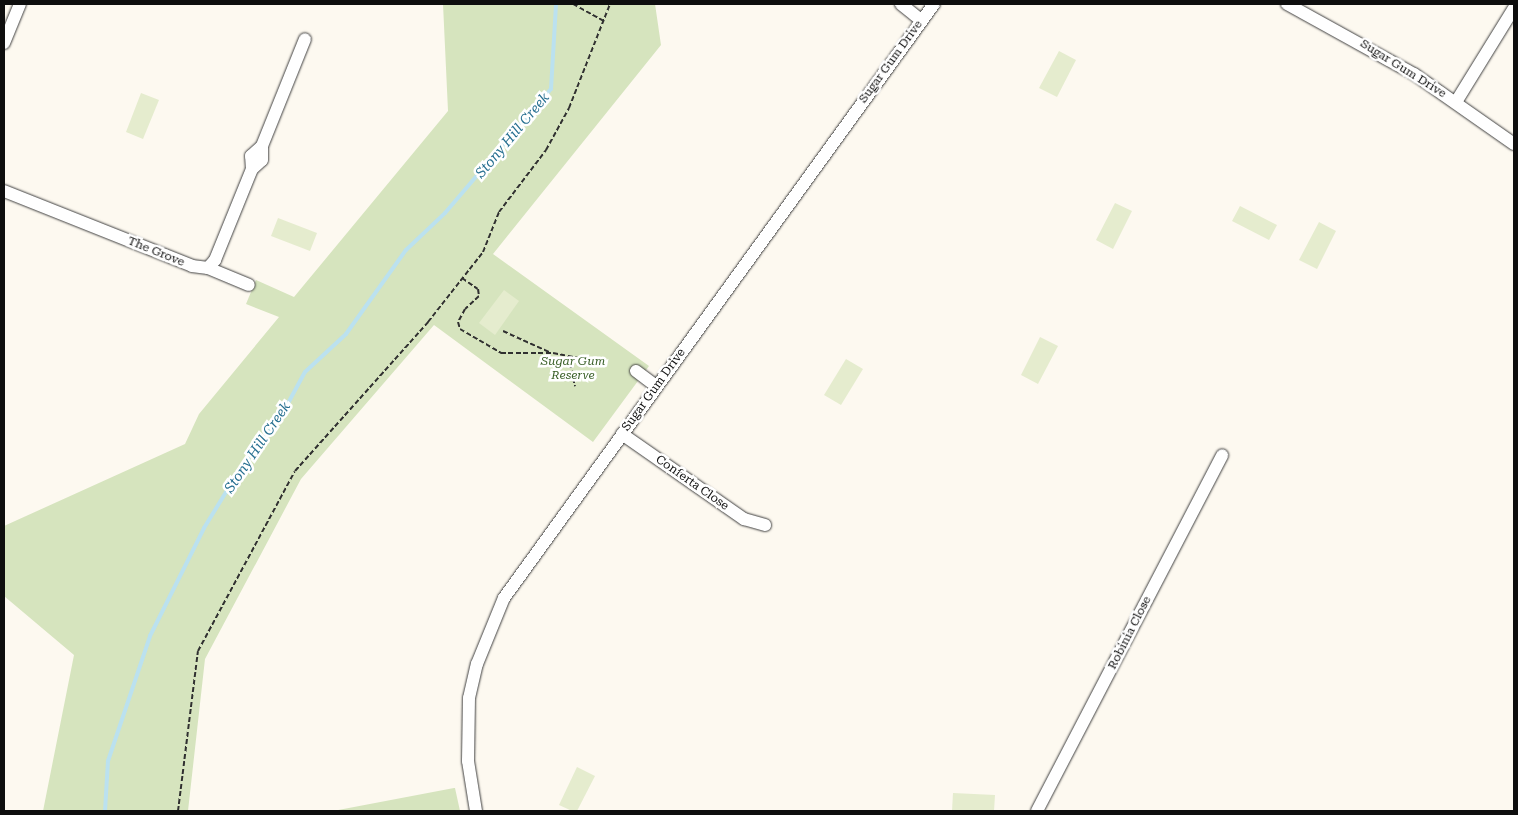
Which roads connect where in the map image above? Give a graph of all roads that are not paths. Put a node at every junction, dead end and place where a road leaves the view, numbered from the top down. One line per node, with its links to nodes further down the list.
1 (20, 4): 8 (street)
2 (901, 4): 6 (street)
3 (934, 4): 6 (street, Sugar Gum Drive)
4 (1287, 4): 9 (street, Sugar Gum Drive)
5 (1514, 8): 9 (street)
6 (921, 20): 15 (street, Sugar Gum Drive)
7 (305, 39): 12 (street)
8 (4, 43)
9 (1456, 102): 10 (street, Sugar Gum Drive)
10 (1514, 144)
11 (4, 191): 12 (street, The Grove)
12 (208, 268): 13 (street, The Grove)
13 (249, 285)
14 (636, 371): 15 (street)
15 (656, 387): 16 (street, Sugar Gum Drive)
16 (622, 434): 18 (street, Conferta Close); 19 (street, Sugar Gum Drive)
17 (1222, 455): 20 (street, Robinia Close)
18 (765, 525)
19 (476, 811)
20 (1037, 811)

